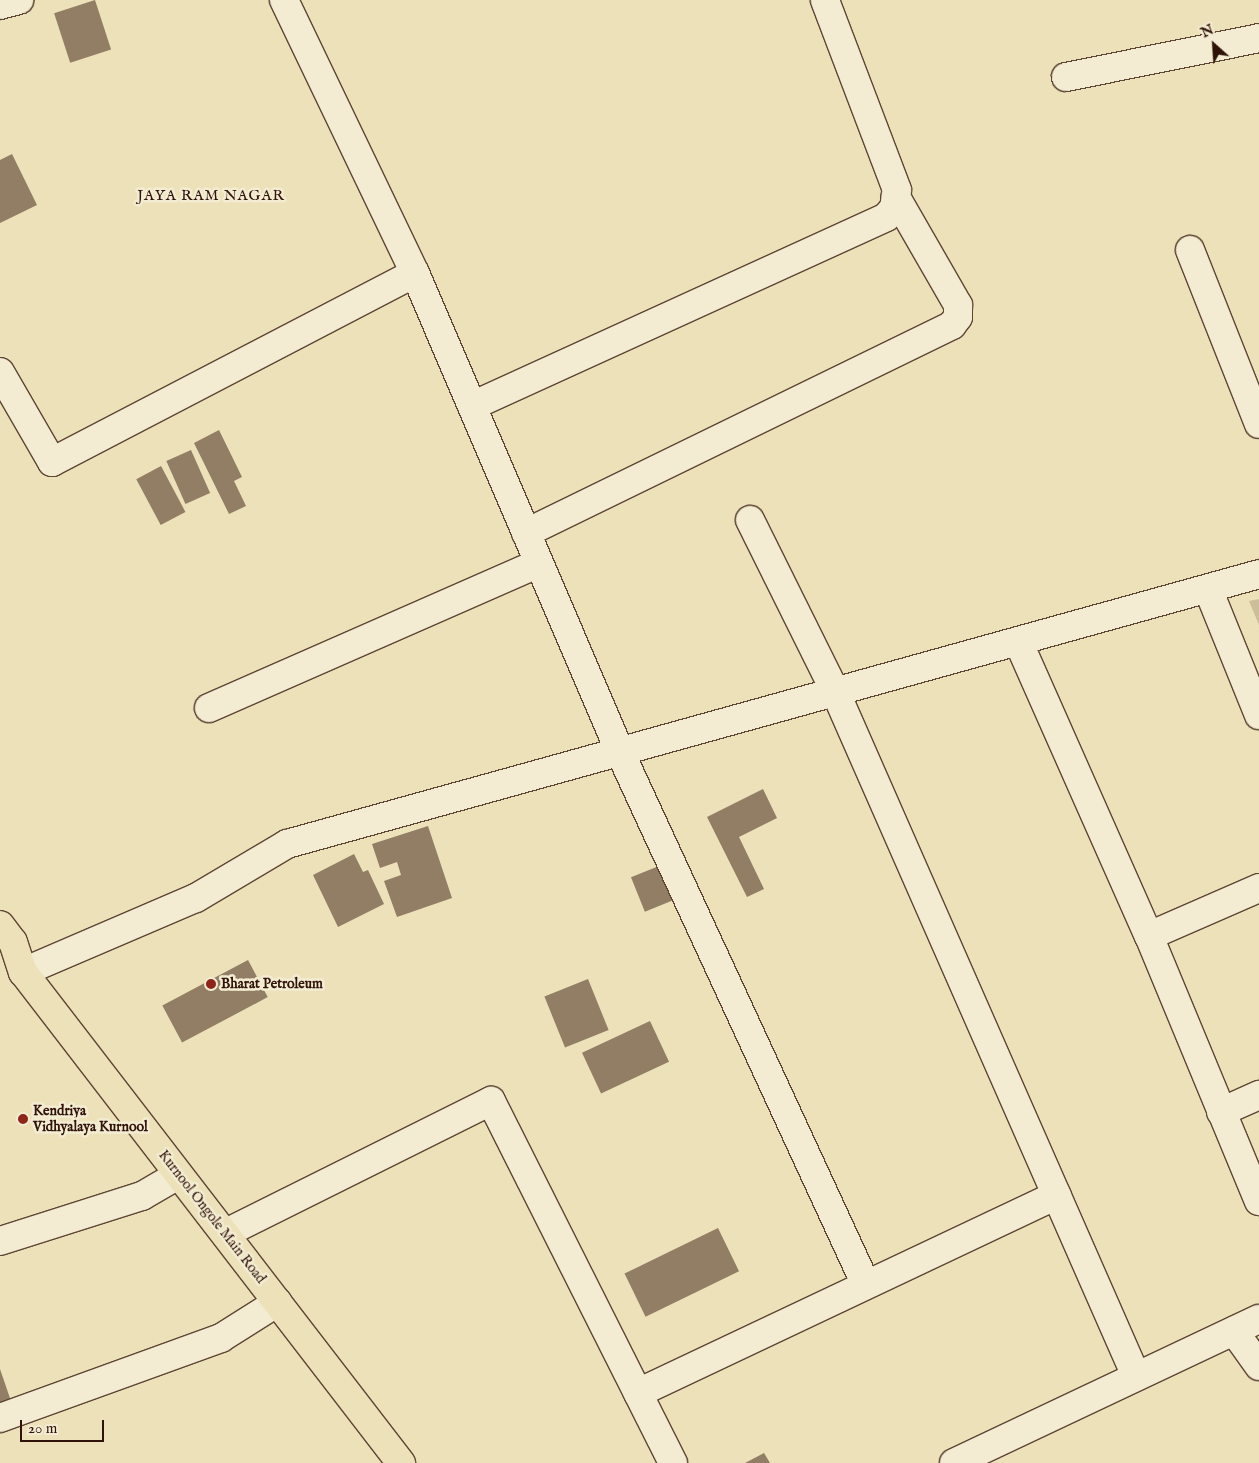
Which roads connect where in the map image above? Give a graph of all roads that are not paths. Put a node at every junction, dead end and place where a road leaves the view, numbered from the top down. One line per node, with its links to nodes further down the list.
1 (20, 0): 4 (street)
2 (284, 0): 9 (street)
3 (825, 0): 7 (street)
4 (0, 5)
5 (1259, 38): 6 (street)
6 (1066, 77)
7 (896, 197): 11 (street); 14 (street)
8 (1190, 250): 12 (street)
9 (415, 273): 10 (street); 11 (street)
10 (0, 372)
11 (472, 406): 14 (street)
12 (1259, 424)
13 (750, 520): 19 (street)
14 (526, 533): 15 (street)
15 (539, 563): 20 (street); 22 (street)
16 (1259, 574): 17 (street)
17 (1208, 589): 18 (street); 21 (street)
18 (1018, 641): 19 (street); 25 (street)
19 (835, 691): 22 (street); 31 (street)
20 (209, 708)
21 (1259, 715)
22 (620, 752): 27 (street); 35 (street)
23 (1259, 888): 25 (street)
24 (0, 925): 27 (main road, Kurnool Ongole Main Road)
25 (1149, 936): 29 (street)
26 (0, 958): 27 (main road, Kurnool Ongole Main Road)
27 (23, 972): 30 (main road, Kurnool Ongole Main Road)
28 (1259, 1095): 29 (street)
29 (1221, 1112): 32 (street)
30 (178, 1175): 33 (main road, Kurnool Ongole Main Road); 34 (street)
31 (1057, 1195): 35 (street); 40 (street)
32 (1259, 1201)
33 (226, 1232): 36 (main road, Kurnool Ongole Main Road); 41 (street)
34 (0, 1241)
35 (866, 1286): 41 (street)
36 (278, 1302): 42 (street); 43 (main road, Kurnool Ongole Main Road)
37 (1259, 1319): 38 (street)
38 (1234, 1331): 39 (street); 40 (street)
39 (1259, 1366)
40 (1136, 1376): 45 (street)
41 (638, 1392): 44 (street)
42 (0, 1418)
43 (401, 1463)
44 (673, 1463)
45 (954, 1463)

